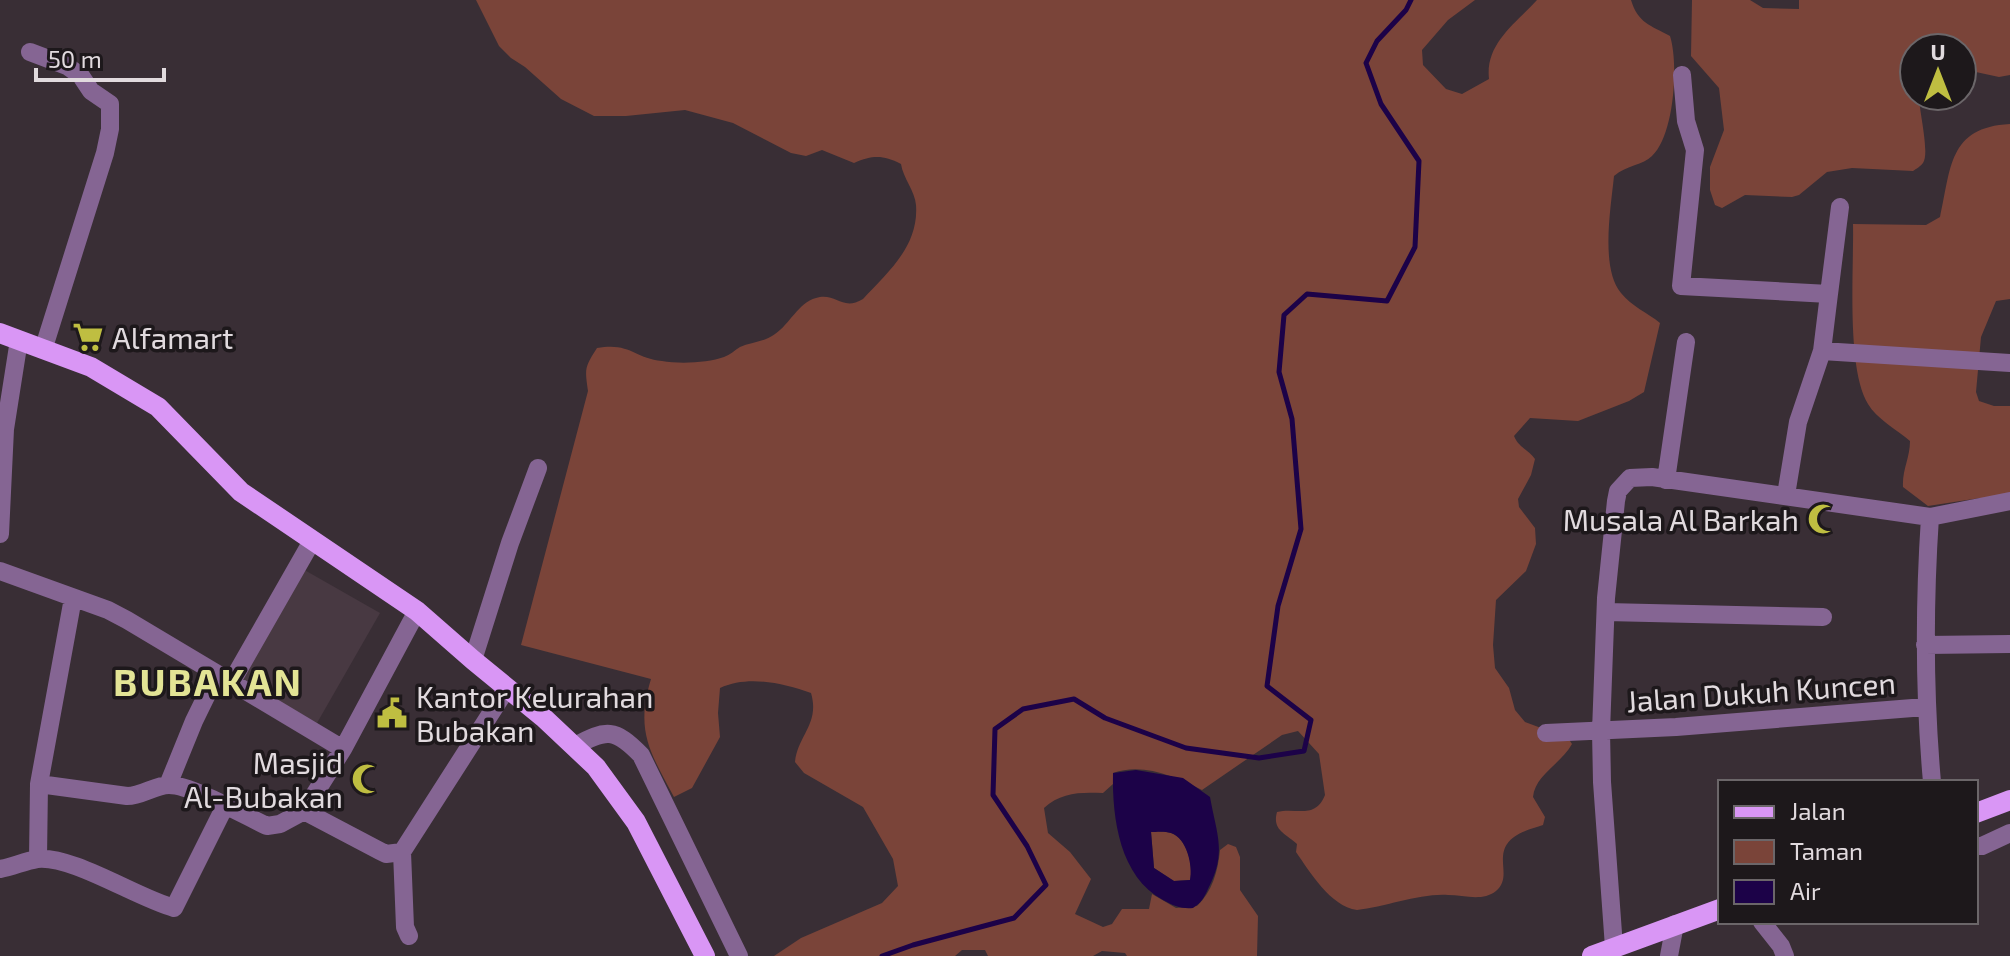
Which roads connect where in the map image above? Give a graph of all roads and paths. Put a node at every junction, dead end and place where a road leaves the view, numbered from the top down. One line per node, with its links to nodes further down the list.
1 (30, 52): 7 (street)
2 (1682, 75): 4 (street)
3 (1840, 207): 4 (street)
4 (1829, 294): 8 (street)
5 (10, 336): 7 (main road); 15 (street)
6 (1686, 342): 11 (street)
7 (44, 347): 16 (main road)
8 (1822, 351): 9 (street); 12 (street)
9 (2010, 363)
10 (538, 468): 24 (street)
11 (1666, 480): 12 (street, Jalan Dukuh Kuncen); 20 (street, Jalan Dukuh Kuncen)
12 (1786, 495): 14 (street, Jalan Dukuh Kuncen)
13 (2010, 501): 14 (street, Jalan Dukuh Kuncen)
14 (1930, 517): 23 (street, Jalan Dukuh Kuncen)
15 (0, 534)
16 (312, 541): 19 (main road); 25 (street)
17 (0, 571): 18 (street)
18 (73, 598): 25 (street); 33 (street)
19 (417, 611): 24 (main road); 31 (street)
20 (1606, 612): 21 (street); 28 (street, Jalan Dukuh Kuncen)
21 (1823, 617)
22 (2010, 644): 23 (street)
23 (1925, 645): 27 (street, Jalan Dukuh Kuncen)
24 (473, 660): 26 (main road)
25 (224, 678): 31 (street); 34 (street)
26 (507, 688): 30 (main road); 41 (street)
27 (1925, 707): 28 (street, Jalan Dukuh Kuncen); 32 (street, Jalan Dukuh Kuncen)
28 (1601, 731): 29 (street); 48 (street, Jalan Dukuh Kuncen)
29 (1546, 733)
30 (575, 746): 49 (main road); 50 (street)
31 (343, 749): 37 (street)
32 (1932, 780)
33 (39, 784): 34 (street); 42 (street)
34 (168, 785): 36 (street)
35 (2010, 800): 38 (main road)
36 (225, 806): 37 (street); 42 (street)
37 (304, 811): 41 (street)
38 (1978, 812)
39 (2010, 833): 40 (street)
40 (1978, 846)
41 (402, 852): 47 (street)
42 (38, 859): 43 (street)
43 (0, 869)
44 (1718, 910): 45 (main road)
45 (1675, 924): 48 (main road); 52 (street)
46 (1764, 924): 53 (street)
47 (409, 936)
48 (1614, 947): 51 (main road)
49 (705, 956)
50 (739, 956)
51 (1592, 956)
52 (1669, 956)
53 (1785, 956)

